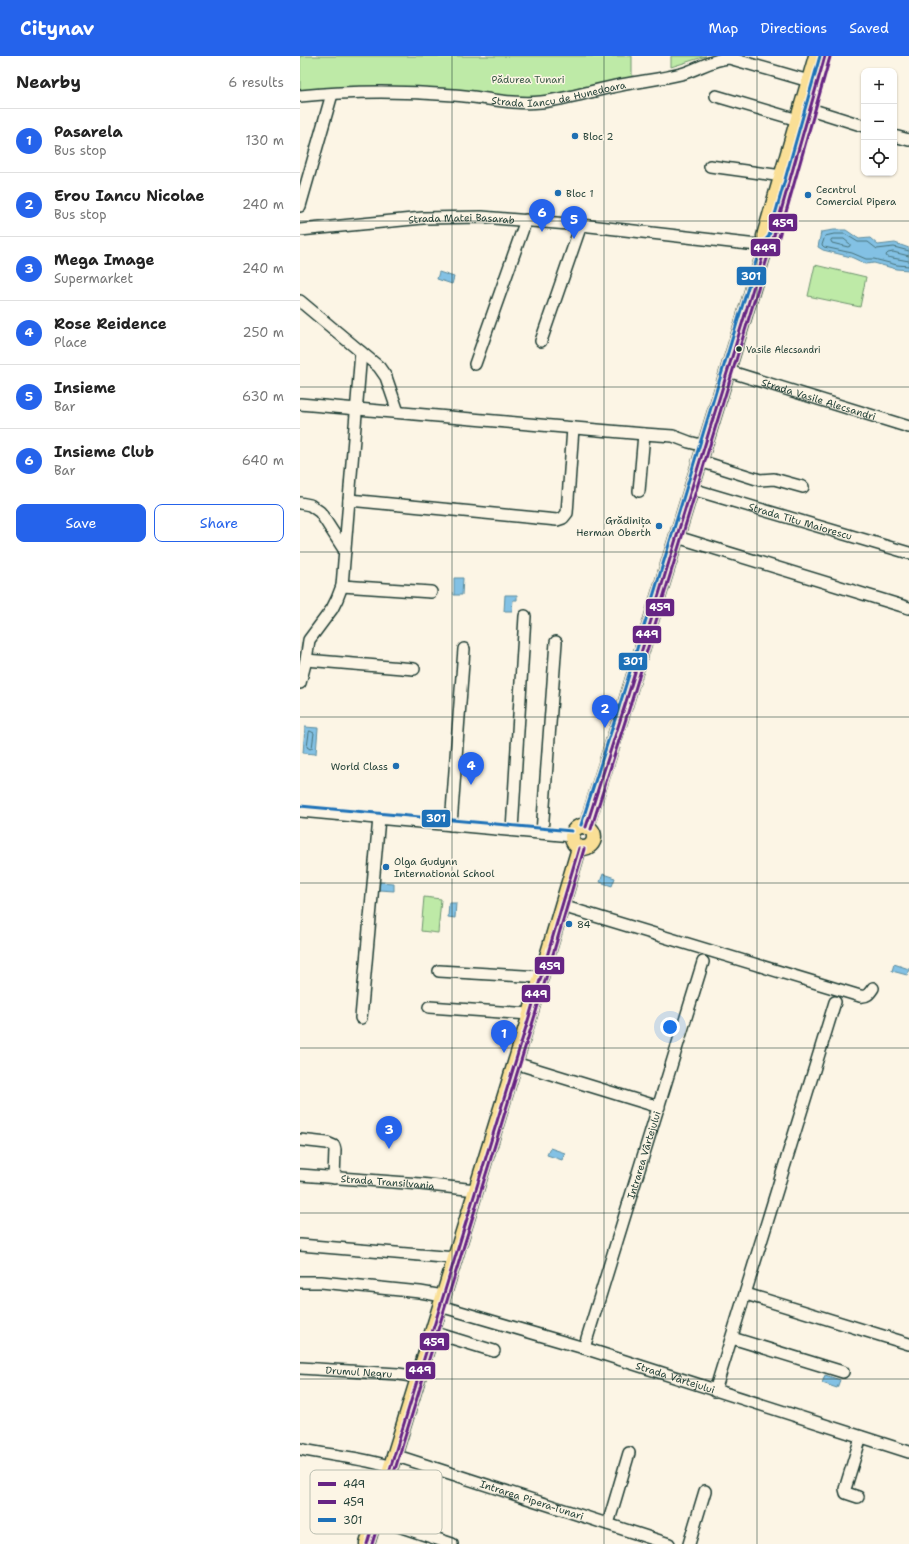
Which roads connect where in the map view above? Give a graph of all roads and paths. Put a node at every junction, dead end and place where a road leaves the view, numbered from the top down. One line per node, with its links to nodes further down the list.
1 (816, 56): 3 (main road)
2 (825, 56): 7 (main road)
3 (809, 81): 4 (street, Strada Iancu de Hunedoara); 8 (main road)
4 (332, 94): 5 (street, Strada Iancu de Hunedoara); 14 (street)
5 (300, 96)
6 (716, 96): 8 (street)
7 (810, 109): 9 (street); 18 (main road)
8 (798, 120): 13 (main road)
9 (861, 125)
10 (897, 137): 11 (street)
11 (909, 140)
12 (710, 166): 13 (street)
13 (782, 176): 18 (main road)
14 (300, 206)
15 (526, 220): 16 (street, Strada Matei Basarab); 17 (street, Strada Matei Basarab); 22 (street)
16 (582, 225): 18 (street, Strada Matei Basarab); 20 (street)
17 (300, 230)
18 (766, 246): 23 (main road)
19 (300, 301): 21 (street)
20 (542, 341)
21 (361, 352): 25 (street); 26 (street)
22 (475, 364)
23 (728, 371): 27 (street, Strada Vasile Alecsandri); 30 (main road)
24 (300, 404): 25 (street)
25 (357, 409): 26 (street); 35 (street)
26 (398, 412): 28 (street)
27 (909, 427)
28 (573, 428): 29 (street); 35 (street)
29 (649, 435): 30 (street); 34 (street)
30 (705, 446): 31 (main road)
31 (700, 461): 32 (street); 33 (main road)
32 (803, 487)
33 (692, 489): 37 (main road); 39 (street, Strada Titu Maiorescu)
34 (639, 491)
35 (349, 500): 38 (street)
36 (300, 503): 38 (street)
37 (677, 537): 42 (street); 53 (main road)
38 (345, 551): 40 (street)
39 (909, 553)
40 (342, 586): 41 (street); 44 (street)
41 (431, 592)
42 (909, 608)
43 (525, 616): 54 (street)
44 (305, 640): 47 (street)
45 (556, 642): 55 (street)
46 (464, 648): 52 (street)
47 (306, 660): 48 (street); 49 (street)
48 (414, 669)
49 (300, 683)
50 (300, 811): 51 (street)
51 (379, 818): 52 (street); 66 (street)
52 (451, 825): 54 (street)
53 (586, 827): 56 (main road); 57 (main road)
54 (512, 830): 55 (street)
55 (542, 832): 56 (street)
56 (572, 836): 57 (main road)
57 (579, 848): 58 (main road)
58 (562, 906): 61 (main road); 62 (street)
59 (703, 962): 68 (street, Intrarea Vârtejului)
60 (438, 971): 61 (street)
61 (541, 977): 65 (main road)
62 (873, 988)
63 (835, 1002): 76 (street)
64 (429, 1007): 65 (street)
65 (530, 1014): 67 (main road)
66 (361, 1018)
67 (515, 1063): 68 (street); 72 (main road)
68 (659, 1107): 81 (street, Intrarea Vârtejului)
69 (300, 1140): 71 (street)
70 (300, 1175): 71 (street, Strada Transilvania)
71 (334, 1178): 72 (street, Strada Transilvania)
72 (476, 1190): 74 (main road)
73 (300, 1245): 74 (street)
74 (455, 1258): 77 (main road)
75 (300, 1282): 77 (street, Strada Vârtejului)
76 (746, 1294): 79 (street); 80 (street)
77 (442, 1301): 78 (main road); 81 (street, Strada Vârtejului)
78 (432, 1332): 82 (street); 85 (main road)
79 (732, 1338): 84 (street); 86 (street)
80 (909, 1344)
81 (584, 1348): 86 (street, Strada Vârtejului)
82 (494, 1351)
83 (300, 1368): 85 (street, Drumul Negru)
84 (843, 1372)
85 (418, 1378): 91 (main road)
86 (715, 1391): 87 (street, Strada Vârtejului)
87 (861, 1437): 89 (street, Strada Vârtejului); 96 (street)
88 (300, 1448): 91 (street, Intrarea Pipera-Tunari)
89 (909, 1452)
90 (629, 1453): 97 (street)
91 (393, 1461): 92 (main road); 93 (street, Intrarea Pipera-Tunari)
92 (390, 1470)
93 (424, 1470)
94 (442, 1475): 97 (street, Intrarea Pipera-Tunari)
95 (705, 1491): 103 (street)
96 (858, 1497)
97 (608, 1524): 102 (street, Intrarea Pipera-Tunari)
98 (370, 1534): 100 (main road)
99 (422, 1534): 101 (street)
100 (367, 1544)
101 (452, 1544)
102 (669, 1544)
103 (689, 1544)

